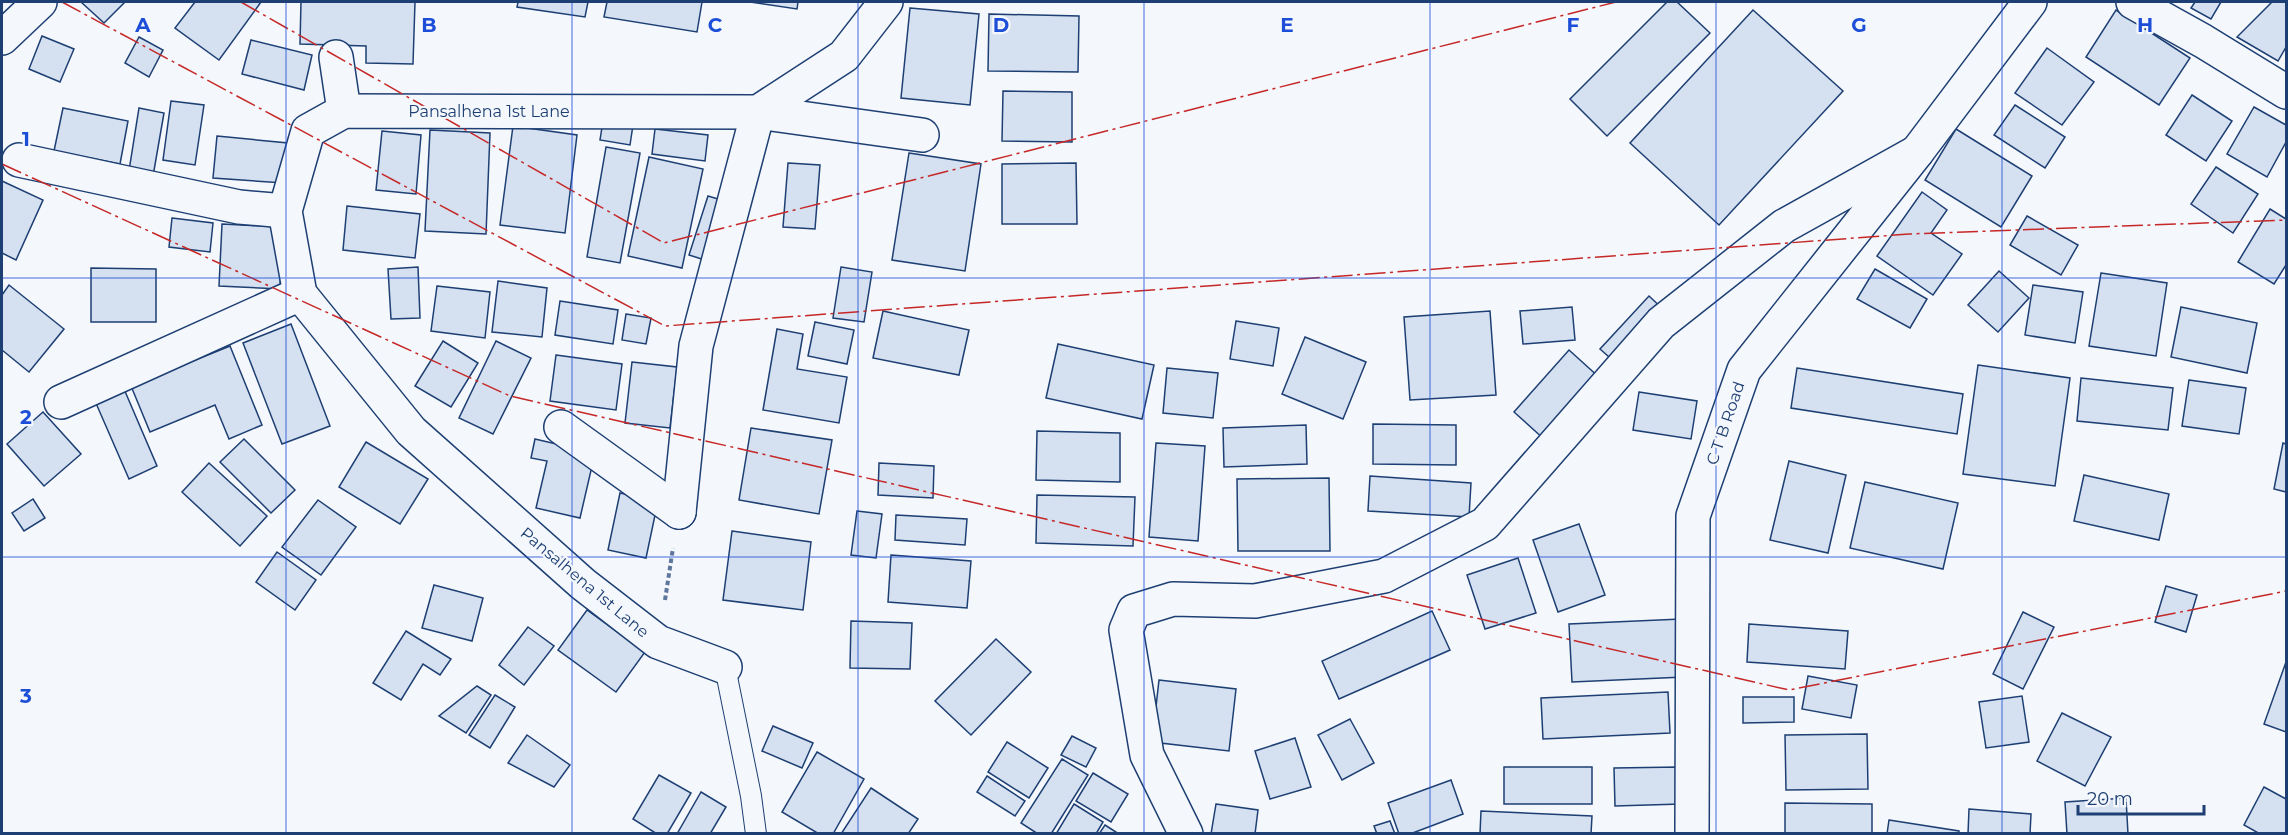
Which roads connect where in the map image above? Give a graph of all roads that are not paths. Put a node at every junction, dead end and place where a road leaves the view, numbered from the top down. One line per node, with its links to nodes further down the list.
1 (40, 2): 5 (street)
2 (886, 2): 9 (street)
3 (2030, 2): 11 (street, C T B Road)
4 (2133, 2): 7 (street)
5 (2, 38)
6 (336, 57): 8 (street)
7 (2286, 92)
8 (344, 111): 9 (street, Pansalhena 1st Lane); 13 (street, Pansalhena 1st Lane)
9 (758, 112): 10 (street, Pansalhena 1st Lane); 16 (street)
10 (922, 135)
11 (1917, 152): 19 (street); 20 (street, C T B Road)
12 (19, 160): 13 (street)
13 (285, 211): 14 (street, Pansalhena 1st Lane)
14 (300, 294): 15 (street); 17 (street, Pansalhena 1st Lane)
15 (61, 402)
16 (561, 427)
17 (725, 668): 18 (lane)
18 (756, 834)
19 (1186, 834)
20 (1692, 834)

